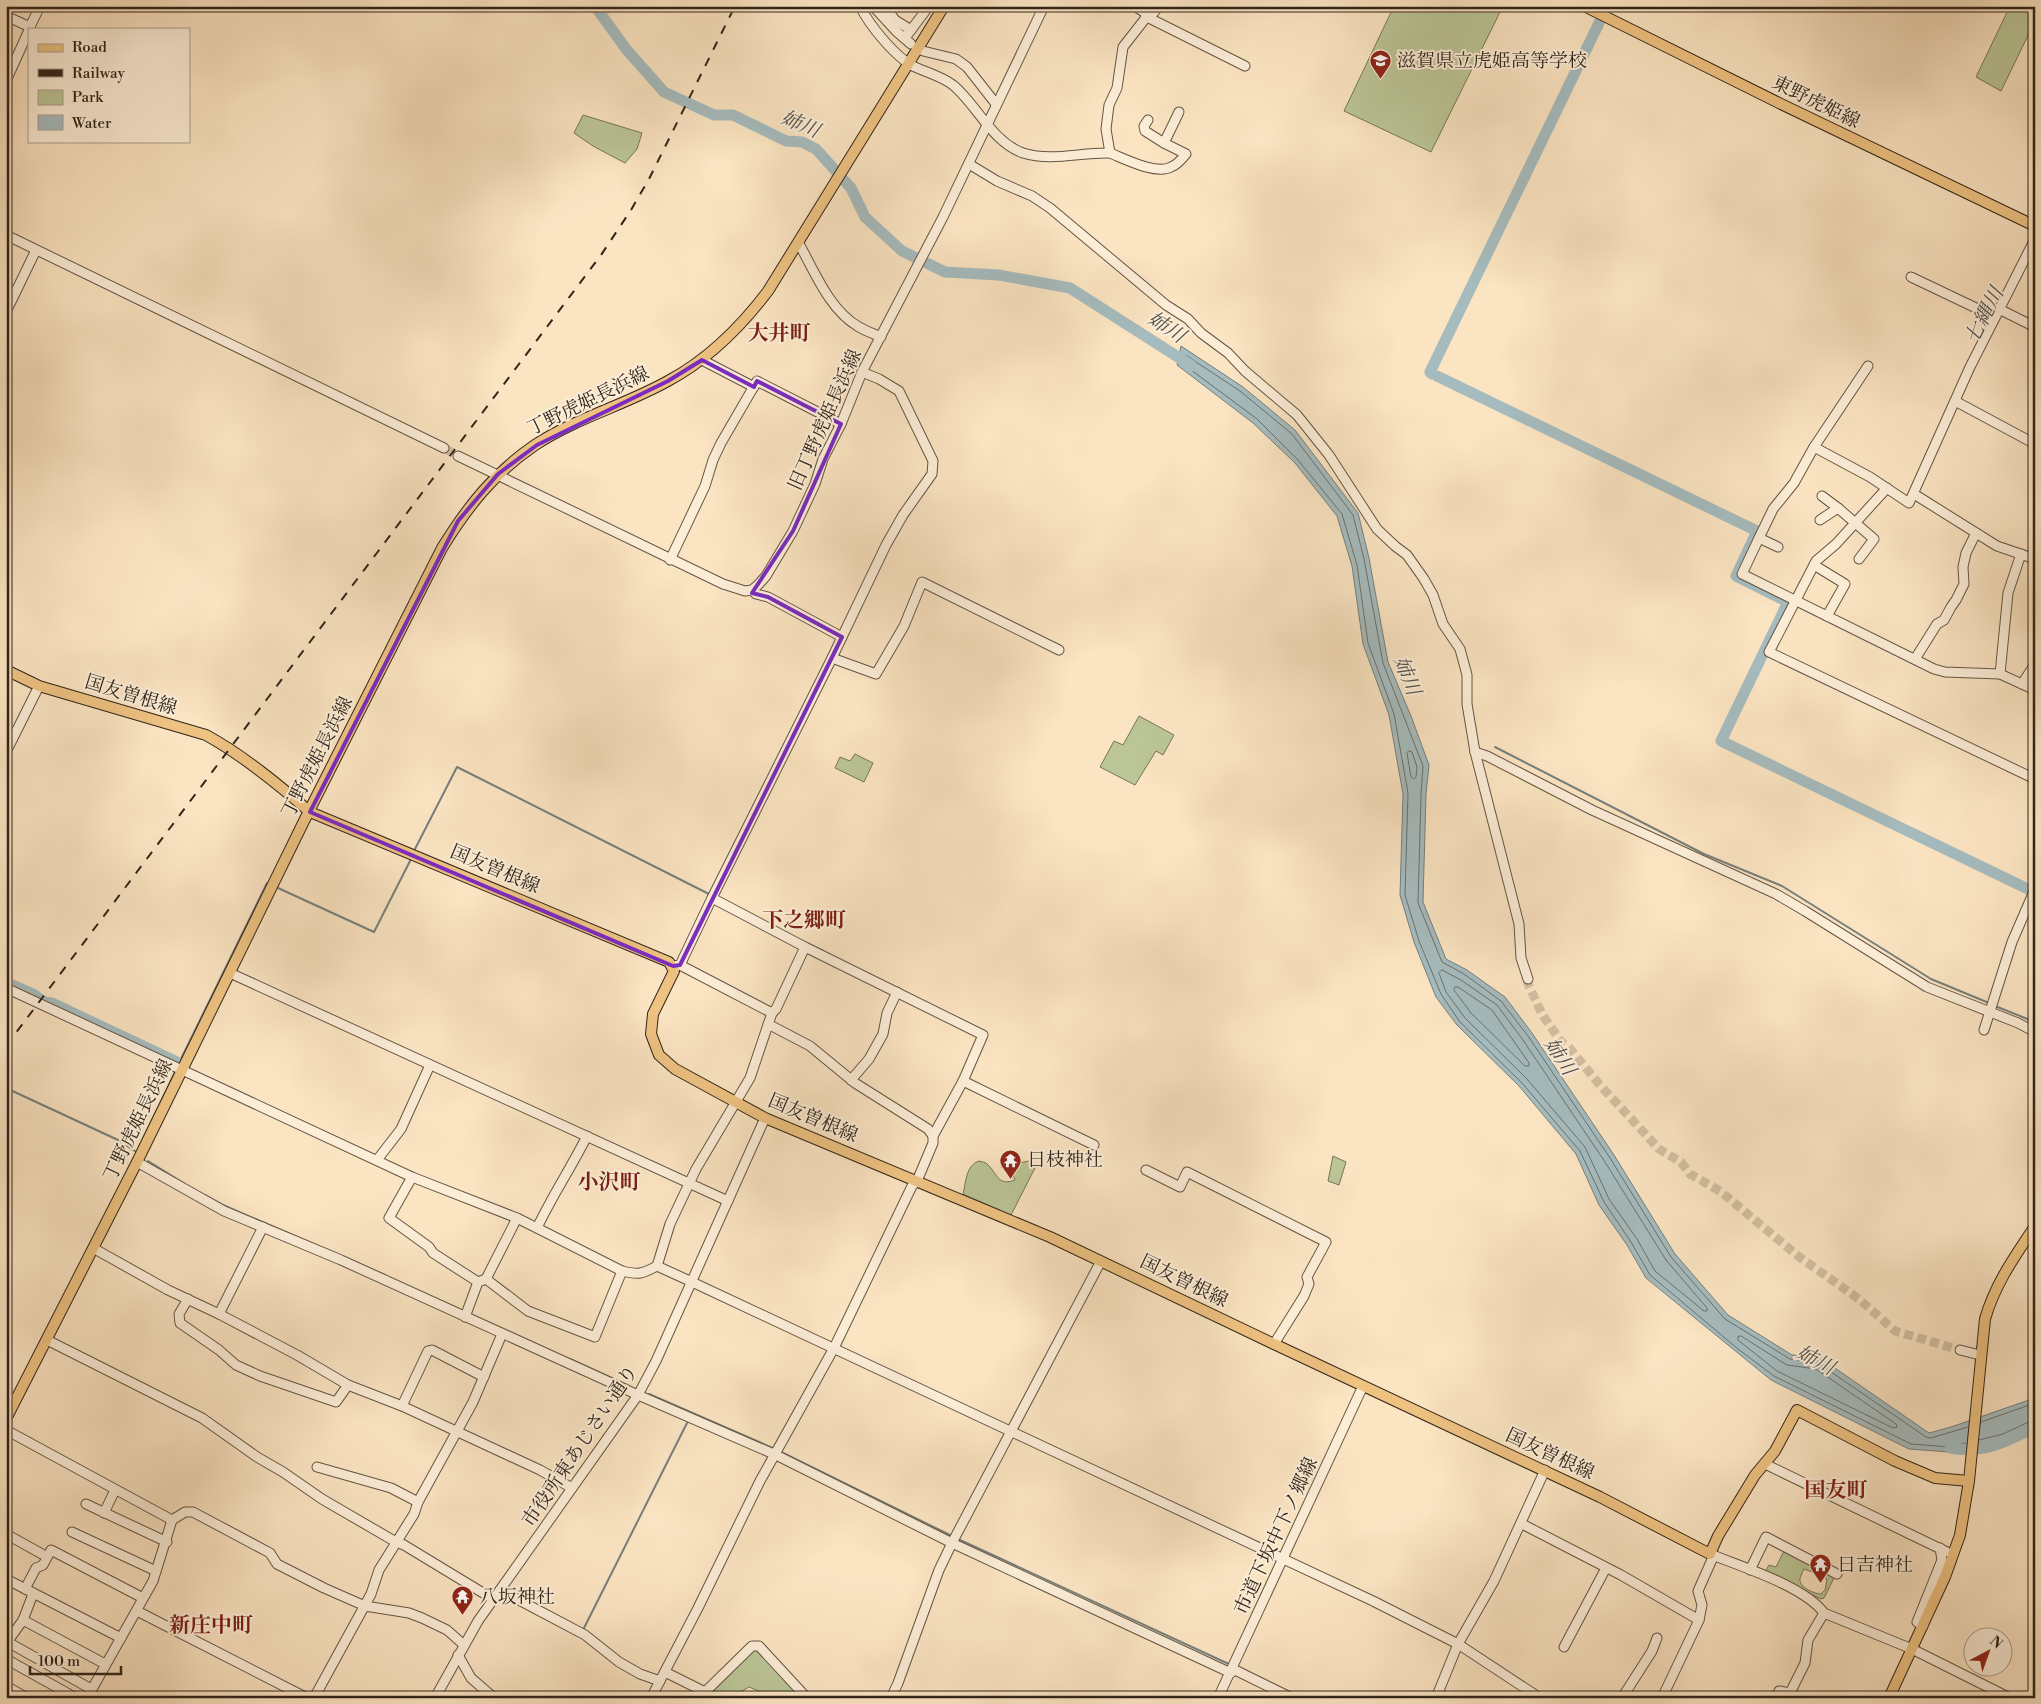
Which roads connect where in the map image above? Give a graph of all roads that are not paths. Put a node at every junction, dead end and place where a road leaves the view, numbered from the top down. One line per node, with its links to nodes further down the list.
1 (40, 6): 14 (street)
2 (860, 6): 18 (street)
3 (873, 6): 15 (street)
4 (885, 6): 15 (street)
5 (929, 6): 15 (street)
6 (944, 6): 18 (main road)
7 (1044, 6): 21 (street, 旧丁野虎姫長浜線)
8 (1134, 6): 12 (street)
9 (1159, 6): 12 (street)
10 (1584, 6): 28 (main road, 東野虎姫線)
11 (6, 16): 13 (street)
12 (1148, 16): 19 (street); 26 (street)
13 (28, 28)
14 (29, 28)
15 (911, 30)
16 (28, 31): 20 (street)
17 (923, 51): 21 (street)
18 (906, 66): 24 (street); 30 (main road, 丁野虎姫長浜線)
19 (1246, 66)
20 (6, 81)
21 (996, 104): 24 (street, 旧丁野虎姫長浜線)
22 (1179, 112): 25 (street)
23 (1148, 120): 25 (street)
24 (988, 125): 26 (street); 27 (street, 旧丁野虎姫長浜線)
25 (1164, 143): 26 (street)
26 (1110, 153)
27 (969, 164): 37 (street, 旧丁野虎姫長浜線); 77 (street)
28 (2035, 226)
29 (6, 235): 32 (street)
30 (800, 239): 37 (street); 38 (main road, 丁野虎姫長浜線)
31 (2035, 239): 35 (street)
32 (36, 250): 34 (street); 46 (street)
33 (1911, 277): 35 (street)
34 (6, 312)
35 (1997, 313): 36 (street); 42 (street)
36 (2035, 327)
37 (881, 337): 40 (street, 旧丁野虎姫長浜線)
38 (702, 360): 41 (street); 48 (main road, 丁野虎姫長浜線)
39 (1868, 366): 45 (street)
40 (862, 372): 43 (street, 旧丁野虎姫長浜線); 66 (street)
41 (754, 387): 43 (street); 61 (street)
42 (1955, 401): 44 (street); 50 (street)
43 (841, 424): 63 (street, 旧丁野虎姫長浜線)
44 (2035, 444)
45 (1814, 447): 49 (street); 56 (street)
46 (444, 448)
47 (458, 456): 48 (street)
48 (498, 474): 61 (street); 79 (main road, 丁野虎姫長浜線)
49 (1887, 488): 50 (street); 54 (street)
50 (1914, 494): 55 (street)
51 (1822, 496): 52 (street)
52 (1838, 508): 53 (street); 54 (street)
53 (1820, 520)
54 (1856, 524): 60 (street); 62 (street)
55 (1976, 533): 58 (street); 69 (street)
56 (1759, 538): 57 (street); 64 (street)
57 (1778, 547)
58 (2021, 554): 59 (street); 72 (street)
59 (2035, 558)
60 (1859, 559)
61 (670, 560): 63 (street)
62 (1814, 565): 64 (street); 65 (street)
63 (752, 590): 66 (street)
64 (1794, 600): 65 (street); 78 (street)
65 (1827, 616): 69 (street)
66 (842, 638): 68 (street)
67 (1059, 650): 68 (street)
68 (832, 658): 81 (street)
69 (1915, 659): 72 (street)
70 (2035, 664): 73 (street)
71 (6, 670): 74 (main road, 国友曽根線)
72 (2000, 674): 73 (street)
73 (2022, 684): 75 (street)
74 (38, 686): 76 (street); 79 (main road, 国友曽根線)
75 (2035, 690)
76 (6, 752)
77 (1475, 752): 85 (street); 88 (street)
78 (2035, 779)
79 (310, 812): 83 (main road, 国友曽根線); 84 (main road, 丁野虎姫長浜線)
80 (2035, 890): 88 (street)
81 (712, 898): 82 (street); 83 (street)
82 (805, 947): 87 (street); 89 (street)
83 (676, 966): 89 (street); 97 (main road, 国友曽根線)
84 (230, 973): 93 (street); 94 (main road, 丁野虎姫長浜線)
85 (1528, 979)
86 (6, 988): 94 (street)
87 (897, 992): 95 (street); 96 (street)
88 (1990, 1011): 91 (street); 92 (street)
89 (772, 1013): 90 (street)
90 (768, 1024): 95 (street); 97 (street)
91 (1984, 1030)
92 (2035, 1032)
93 (430, 1065): 99 (street); 102 (street)
94 (182, 1071): 102 (street); 103 (main road, 丁野虎姫長浜線)
95 (851, 1080): 100 (street)
96 (962, 1081): 100 (street); 101 (street)
97 (736, 1102): 98 (main road, 国友曽根線); 107 (street)
98 (765, 1118): 106 (main road, 国友曽根線); 108 (street, 市役所東あじさい通り)
99 (587, 1136): 107 (street); 112 (street)
100 (933, 1136): 106 (street)
101 (1094, 1145)
102 (377, 1160): 105 (street)
103 (137, 1162): 111 (street); 113 (main road, 丁野虎姫長浜線)
104 (1146, 1170): 124 (street)
105 (412, 1177): 109 (street); 117 (street)
106 (917, 1182): 114 (main road, 国友曽根線); 125 (street)
107 (690, 1183): 108 (street); 115 (street)
108 (728, 1201): 118 (street, 市役所東あじさい通り)
109 (517, 1218): 112 (street); 117 (street)
110 (2035, 1226): 127 (main road)
111 (263, 1227): 120 (street); 121 (street)
112 (537, 1228): 116 (street)
113 (93, 1248): 119 (street); 123 (main road, 丁野虎姫長浜線)
114 (1101, 1261): 124 (main road, 国友曽根線); 135 (street)
115 (657, 1266): 116 (street); 118 (street)
116 (622, 1271): 117 (street)
117 (482, 1280): 121 (street)
118 (692, 1282): 125 (street); 131 (street, 市役所東あじさい通り)
119 (188, 1299): 120 (street); 129 (street)
120 (219, 1314): 129 (street)
121 (465, 1317): 122 (street)
122 (502, 1334): 128 (street); 131 (street)
123 (47, 1340): 133 (main road, 丁野虎姫長浜線); 153 (street)
124 (1274, 1344): 130 (main road, 国友曽根線)
125 (834, 1348): 135 (street); 137 (street)
126 (1960, 1350): 127 (street)
127 (1980, 1359): 141 (main road)
128 (484, 1376): 132 (street); 136 (street)
129 (348, 1385): 132 (street)
130 (1363, 1386): 140 (main road, 国友曽根線); 156 (street, 市道下坂中下ノ郷線)
131 (638, 1395): 137 (street); 142 (street, 市役所東あじさい通り)
132 (402, 1406): 136 (street)
133 (6, 1419)
134 (6, 1430): 143 (street)
135 (1012, 1431): 151 (street); 156 (street)
136 (457, 1432): 142 (street); 144 (street)
137 (776, 1456): 151 (street); 184 (street)
138 (1765, 1464): 141 (main road); 155 (main road); 172 (street)
139 (317, 1467): 144 (street)
140 (1545, 1470): 148 (street); 155 (main road, 国友曽根線)
141 (1969, 1476): 172 (main road)
142 (572, 1488): 163 (street, 市役所東あじさい通り)
143 (115, 1490): 146 (street); 147 (street)
144 (418, 1502): 153 (street)
145 (86, 1504): 146 (street)
146 (104, 1513): 152 (street)
147 (172, 1520): 152 (street); 167 (street)
148 (1522, 1524): 157 (street); 177 (street)
149 (72, 1532): 159 (street)
150 (6, 1534): 154 (street)
151 (954, 1539): 183 (street); 197 (street)
152 (167, 1542): 159 (street)
153 (396, 1542): 166 (street); 167 (street)
154 (42, 1554)
155 (1712, 1554): 158 (street); 171 (street)
156 (1284, 1558): 177 (street); 183 (street, 市道下坂中下ノ郷線)
157 (1606, 1568): 171 (street); 178 (street)
158 (1750, 1570): 160 (street); 169 (street)
159 (156, 1571): 165 (street)
160 (1837, 1574)
161 (6, 1579): 162 (street)
162 (25, 1589): 164 (street); 165 (street)
163 (500, 1590): 166 (street, 市役所東あじさい通り); 185 (street)
164 (33, 1594): 170 (street); 173 (street)
165 (144, 1598): 168 (street)
166 (493, 1599): 176 (street, 市役所東あじさい通り)
167 (365, 1606): 176 (street); 192 (street)
168 (137, 1611): 173 (street); 191 (street)
169 (1824, 1613): 179 (street); 187 (street)
170 (23, 1620): 175 (street); 182 (street)
171 (1699, 1620): 203 (street)
172 (1923, 1626): 179 (main road)
173 (121, 1638): 182 (street)
174 (1657, 1638): 202 (street)
175 (7, 1641): 188 (street)
176 (464, 1644): 180 (street, 市役所東あじさい通り)
177 (1458, 1644): 200 (street); 201 (street)
178 (1564, 1647)
179 (1912, 1649): 206 (main road); 207 (street)
180 (458, 1655): 193 (street, 市役所東あじさい通り); 194 (street)
181 (6, 1659): 190 (street)
182 (105, 1664): 188 (street)
183 (1233, 1668): 198 (street, 市道下坂中下ノ郷線); 199 (street)
184 (665, 1672): 185 (street); 196 (street)
185 (660, 1681): 195 (street)
186 (6, 1686): 189 (street)
187 (1790, 1693): 204 (street); 205 (street)
188 (89, 1694)
189 (27, 1698)
190 (76, 1698)
191 (307, 1698)
192 (314, 1698)
193 (435, 1698)
194 (494, 1698)
195 (651, 1698)
196 (807, 1698)
197 (891, 1698)
198 (1218, 1698)
199 (1292, 1698)
200 (1436, 1698)
201 (1540, 1698)
202 (1622, 1698)
203 (1662, 1698)
204 (1776, 1698)
205 (1798, 1698)
206 (1889, 1698)
207 (2010, 1698)

